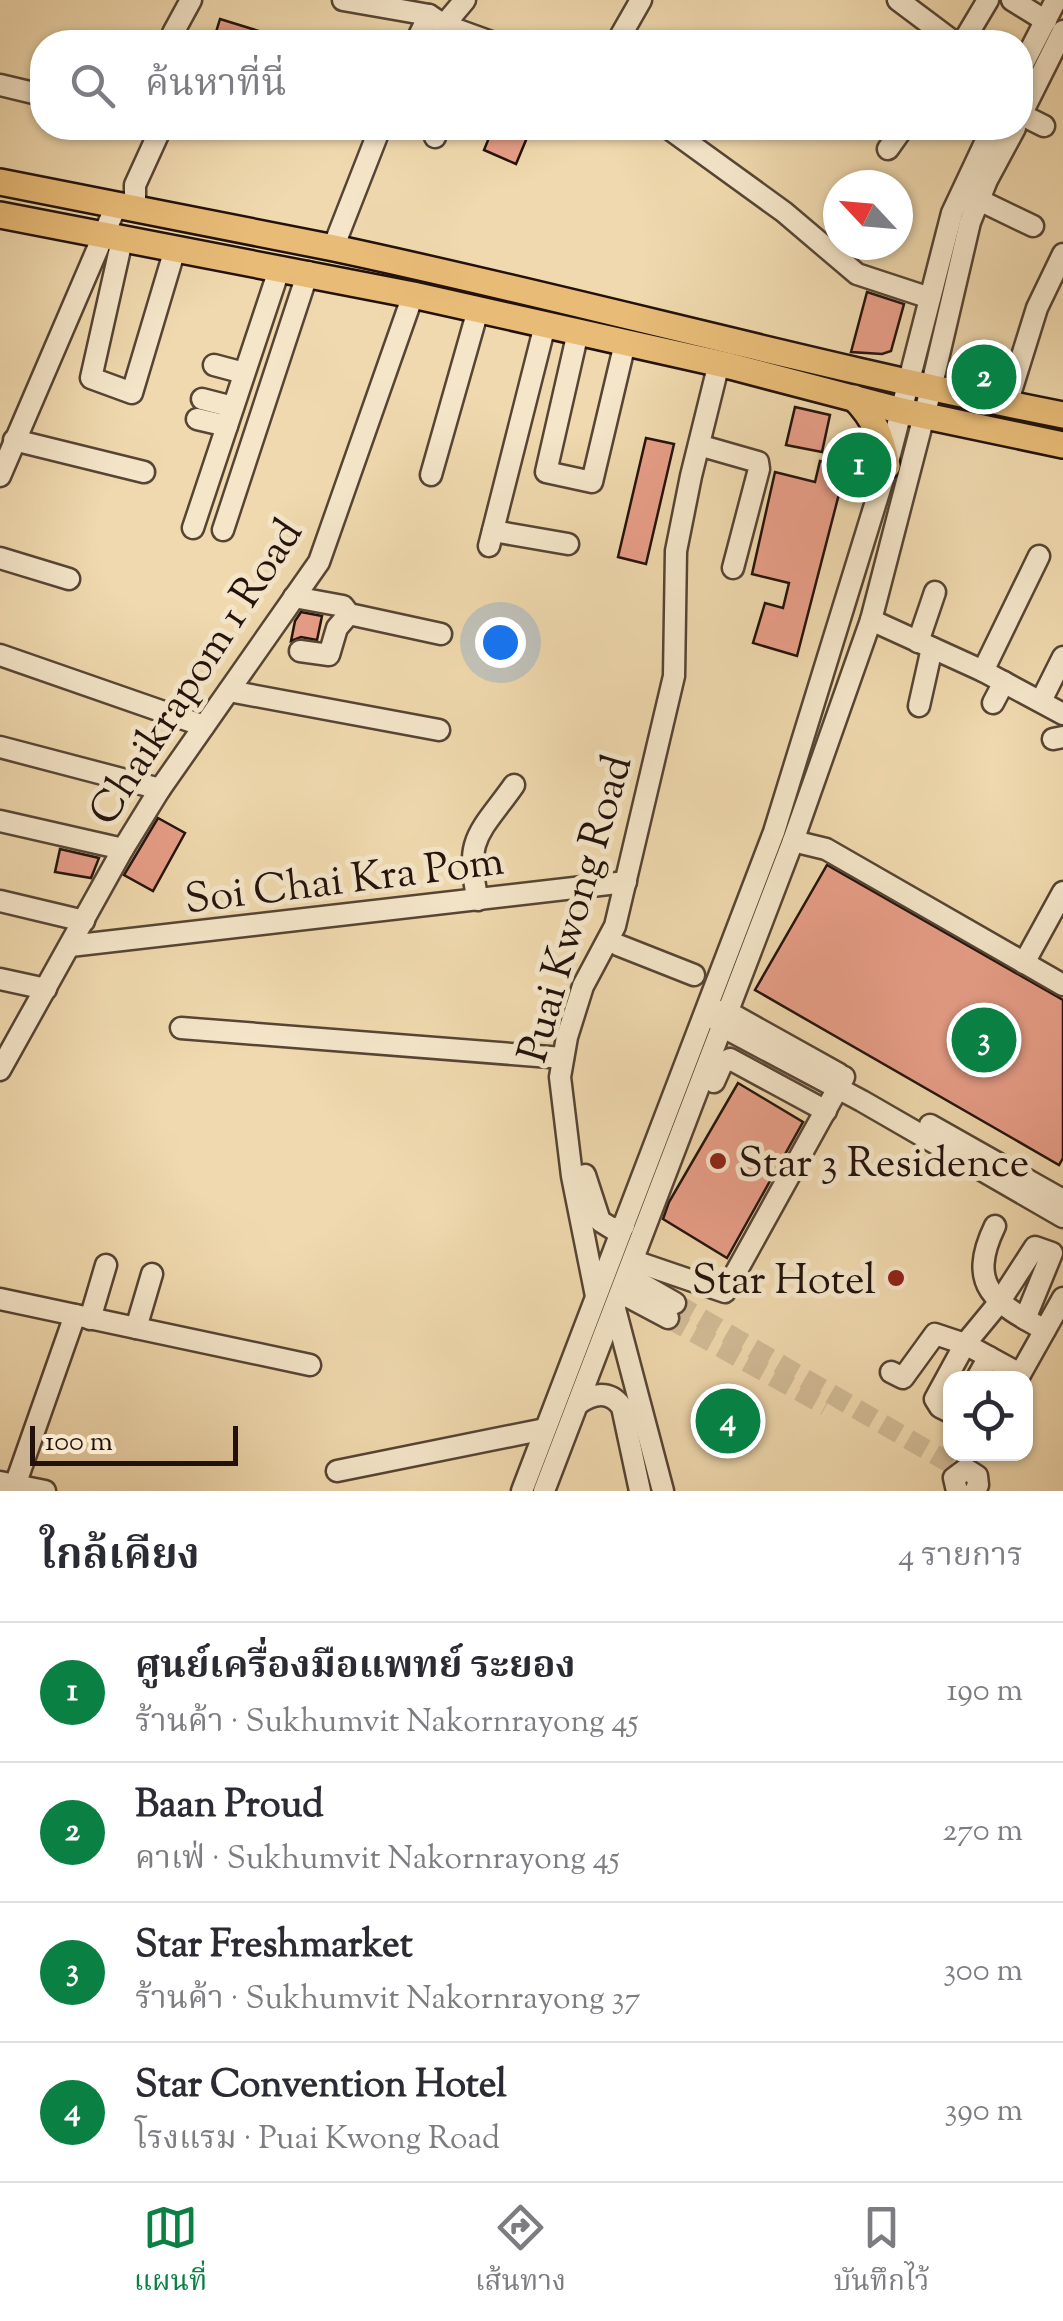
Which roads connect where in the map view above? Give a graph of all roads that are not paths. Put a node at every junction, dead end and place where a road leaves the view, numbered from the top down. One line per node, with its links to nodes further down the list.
1 (191, 0): 10 (street)
2 (343, 0): 9 (street)
3 (465, 0): 9 (street)
4 (641, 0): 13 (street)
5 (898, 0): 14 (street)
6 (988, 0): 15 (street)
7 (1012, 0): 16 (street)
8 (1056, 0): 16 (street)
9 (436, 20): 11 (street); 12 (street)
10 (175, 30)
11 (427, 30)
12 (461, 30)
13 (624, 30)
14 (938, 30)
15 (970, 30)
16 (1058, 34): 17 (street); 19 (street)
17 (1033, 58)
18 (0, 86): 20 (street)
19 (1033, 89)
20 (30, 92)
21 (1033, 121): 22 (street)
22 (1044, 126)
23 (156, 140): 32 (street)
24 (375, 140): 36 (street)
25 (685, 140): 42 (street)
26 (895, 140): 29 (street)
27 (986, 140): 42 (street)
28 (1009, 140): 31 (street)
29 (888, 149)
30 (0, 182): 32 (main road)
31 (979, 200): 34 (street); 50 (street)
32 (125, 208): 35 (street); 36 (main road)
33 (0, 215): 35 (main road)
34 (1033, 226)
35 (113, 238): 37 (main road); 37 (street); 57 (street)
36 (333, 248): 50 (main road)
37 (175, 249): 39 (main road)
38 (1063, 254): 52 (street)
39 (280, 267): 40 (main road); 49 (street)
40 (308, 272): 41 (main road); 65 (street)
41 (413, 295): 43 (main road); 74 (street, Chaikrapom 1 Road)
42 (930, 298): 50 (street)
43 (478, 310): 44 (main road); 63 (street)
44 (545, 324): 45 (main road); 68 (street)
45 (578, 332): 46 (main road); 46 (street)
46 (626, 342): 48 (main road)
47 (214, 365): 49 (street)
48 (725, 365): 51 (main road); 59 (street, Puai Kwong Road); 97 (street, Puai Kwong Road)
49 (244, 373): 56 (street)
50 (919, 386): 52 (main road); 54 (street)
51 (854, 398): 54 (main road); 60 (main road)
52 (1007, 404): 55 (main road)
53 (199, 409): 56 (street)
54 (913, 414): 58 (main road); 60 (street); 76 (street)
55 (1063, 416)
56 (230, 417): 61 (street)
57 (14, 440): 62 (street); 64 (street)
58 (1063, 445)
59 (709, 448): 71 (street); 102 (street, Puai Kwong Road)
60 (888, 466): 109 (street)
61 (213, 468): 65 (street); 66 (street)
62 (144, 472)
63 (431, 475)
64 (0, 476)
65 (240, 477): 67 (street)
66 (194, 528)
67 (223, 530)
68 (568, 544)
69 (1039, 556): 82 (street)
70 (0, 558): 72 (street)
71 (732, 568)
72 (69, 579)
73 (935, 592): 78 (street)
74 (294, 597): 75 (street); 84 (street, Chaikrapom 1 Road)
75 (349, 614): 77 (street); 79 (street)
76 (871, 620): 78 (street); 95 (street)
77 (441, 634)
78 (925, 645): 82 (street); 87 (street)
79 (300, 651)
80 (0, 655): 89 (street)
81 (1063, 657): 85 (street)
82 (983, 671): 83 (street)
83 (1004, 682): 85 (street); 86 (street)
84 (229, 690): 89 (street, Chaikrapom 1 Road); 90 (street)
85 (1041, 702): 88 (street)
86 (994, 703)
87 (919, 706)
88 (1063, 714)
89 (204, 726): 93 (street, Chaikrapom 1 Road)
90 (439, 730)
91 (0, 747): 93 (street)
92 (514, 784): 99 (street)
93 (160, 789): 96 (street, Chaikrapom 1 Road)
94 (0, 821): 96 (street)
95 (793, 841): 104 (street); 109 (street)
96 (123, 849): 101 (street, Chaikrapom 1 Road)
97 (626, 882): 99 (street, Soi Chai Kra Pom); 111 (street, Puai Kwong Road)
98 (1063, 892): 104 (street)
99 (478, 900): 103 (street, Soi Chai Kra Pom)
100 (0, 901): 101 (street)
101 (84, 920): 103 (street, Chaikrapom 1 Road)
102 (618, 945): 106 (street); 117 (street, Puai Kwong Road)
103 (70, 946): 108 (street, Chaikrapom 1 Road)
104 (1024, 963): 105 (street)
105 (1060, 975)
106 (694, 976)
107 (0, 979): 108 (street)
108 (46, 988): 112 (street, Chaikrapom 1 Road)
109 (719, 1016): 113 (street); 115 (street); 119 (street)
110 (181, 1028): 111 (street)
111 (563, 1058): 117 (street, Puai Kwong Road)
112 (0, 1070)
113 (841, 1082): 114 (street); 116 (street); 118 (street)
114 (826, 1111): 115 (street); 123 (street)
115 (678, 1144): 123 (street)
116 (1063, 1200)
117 (586, 1204): 119 (street); 124 (street, Puai Kwong Road)
118 (1063, 1218)
119 (624, 1226): 124 (street)
120 (996, 1226): 127 (street)
121 (106, 1265): 129 (street)
122 (152, 1274): 131 (street)
123 (624, 1285): 128 (street); 142 (street); 152 (street)
124 (596, 1298): 144 (street)
125 (1063, 1298): 132 (street)
126 (0, 1299): 129 (street)
127 (998, 1304): 130 (street); 130 (street); 133 (street)
128 (672, 1311)
129 (82, 1317): 131 (street); 147 (street)
130 (1025, 1319): 132 (street)
131 (136, 1328): 135 (street)
132 (1044, 1330): 139 (street)
133 (965, 1344): 134 (street); 136 (street); 140 (street)
134 (989, 1357): 137 (street); 138 (street)
135 (310, 1365)
136 (950, 1371)
137 (981, 1371)
138 (1011, 1371)
139 (1022, 1371)
140 (892, 1372)
141 (943, 1384): 143 (street)
142 (578, 1404): 150 (street); 151 (street)
143 (943, 1408)
144 (546, 1429): 145 (street); 149 (street)
145 (336, 1471)
146 (967, 1481): 153 (street)
147 (9, 1486): 148 (street)
148 (45, 1491)
149 (522, 1491)
150 (544, 1491)
151 (640, 1491)
152 (663, 1491)
153 (998, 1491)

